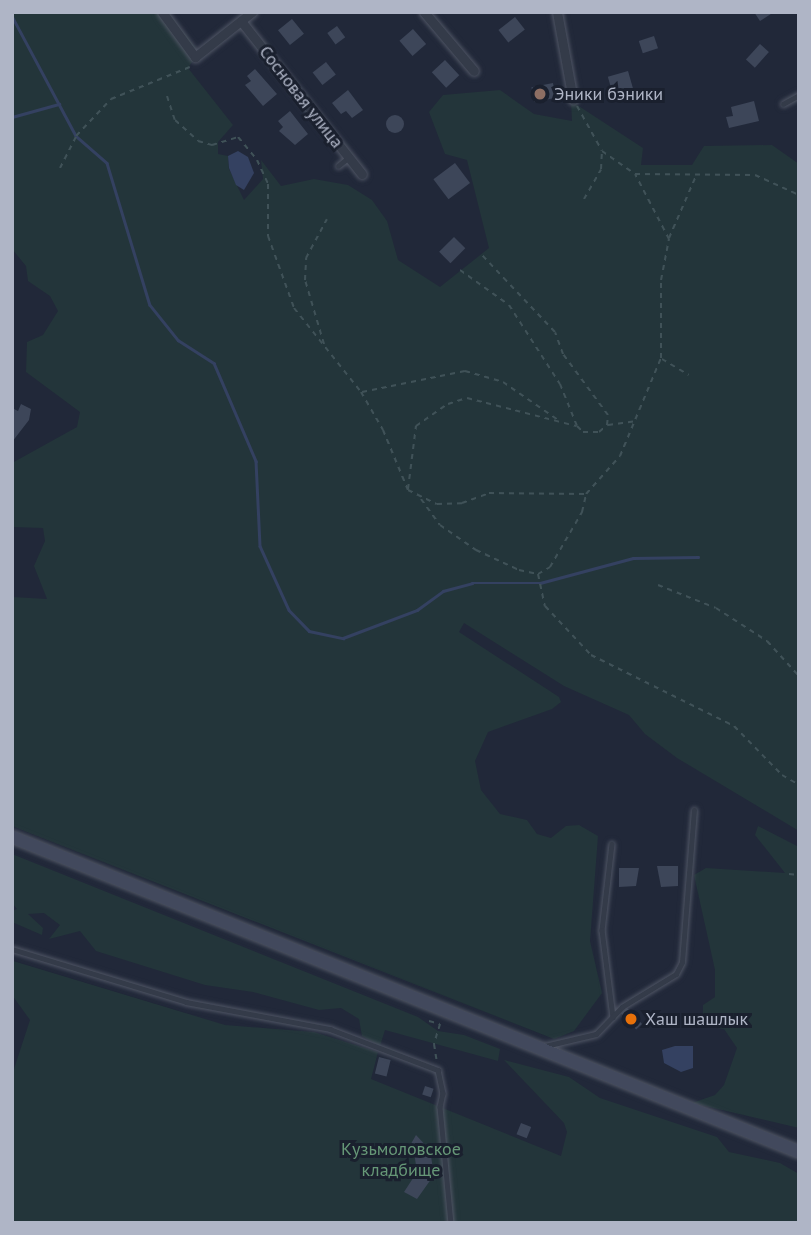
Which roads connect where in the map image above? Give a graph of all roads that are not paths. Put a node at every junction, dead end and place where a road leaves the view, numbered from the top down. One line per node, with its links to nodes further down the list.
1 (162, 12): 5 (street)
2 (252, 12): 5 (street)
3 (424, 12): 6 (street)
4 (557, 12): 8 (street)
5 (241, 21): 10 (street, Сосновая улица)
6 (474, 71)
7 (799, 95): 9 (lane)
8 (573, 100)
9 (783, 104)
10 (349, 158): 11 (lane); 12 (street, Сосновая улица)
11 (338, 166)
12 (362, 174)
13 (694, 810): 17 (lane)
14 (12, 837): 18 (main road)
15 (612, 844): 17 (lane)
16 (12, 949): 20 (lane)
17 (613, 1018): 18 (lane)
18 (534, 1046): 19 (main road)
19 (799, 1152)
20 (451, 1223)

